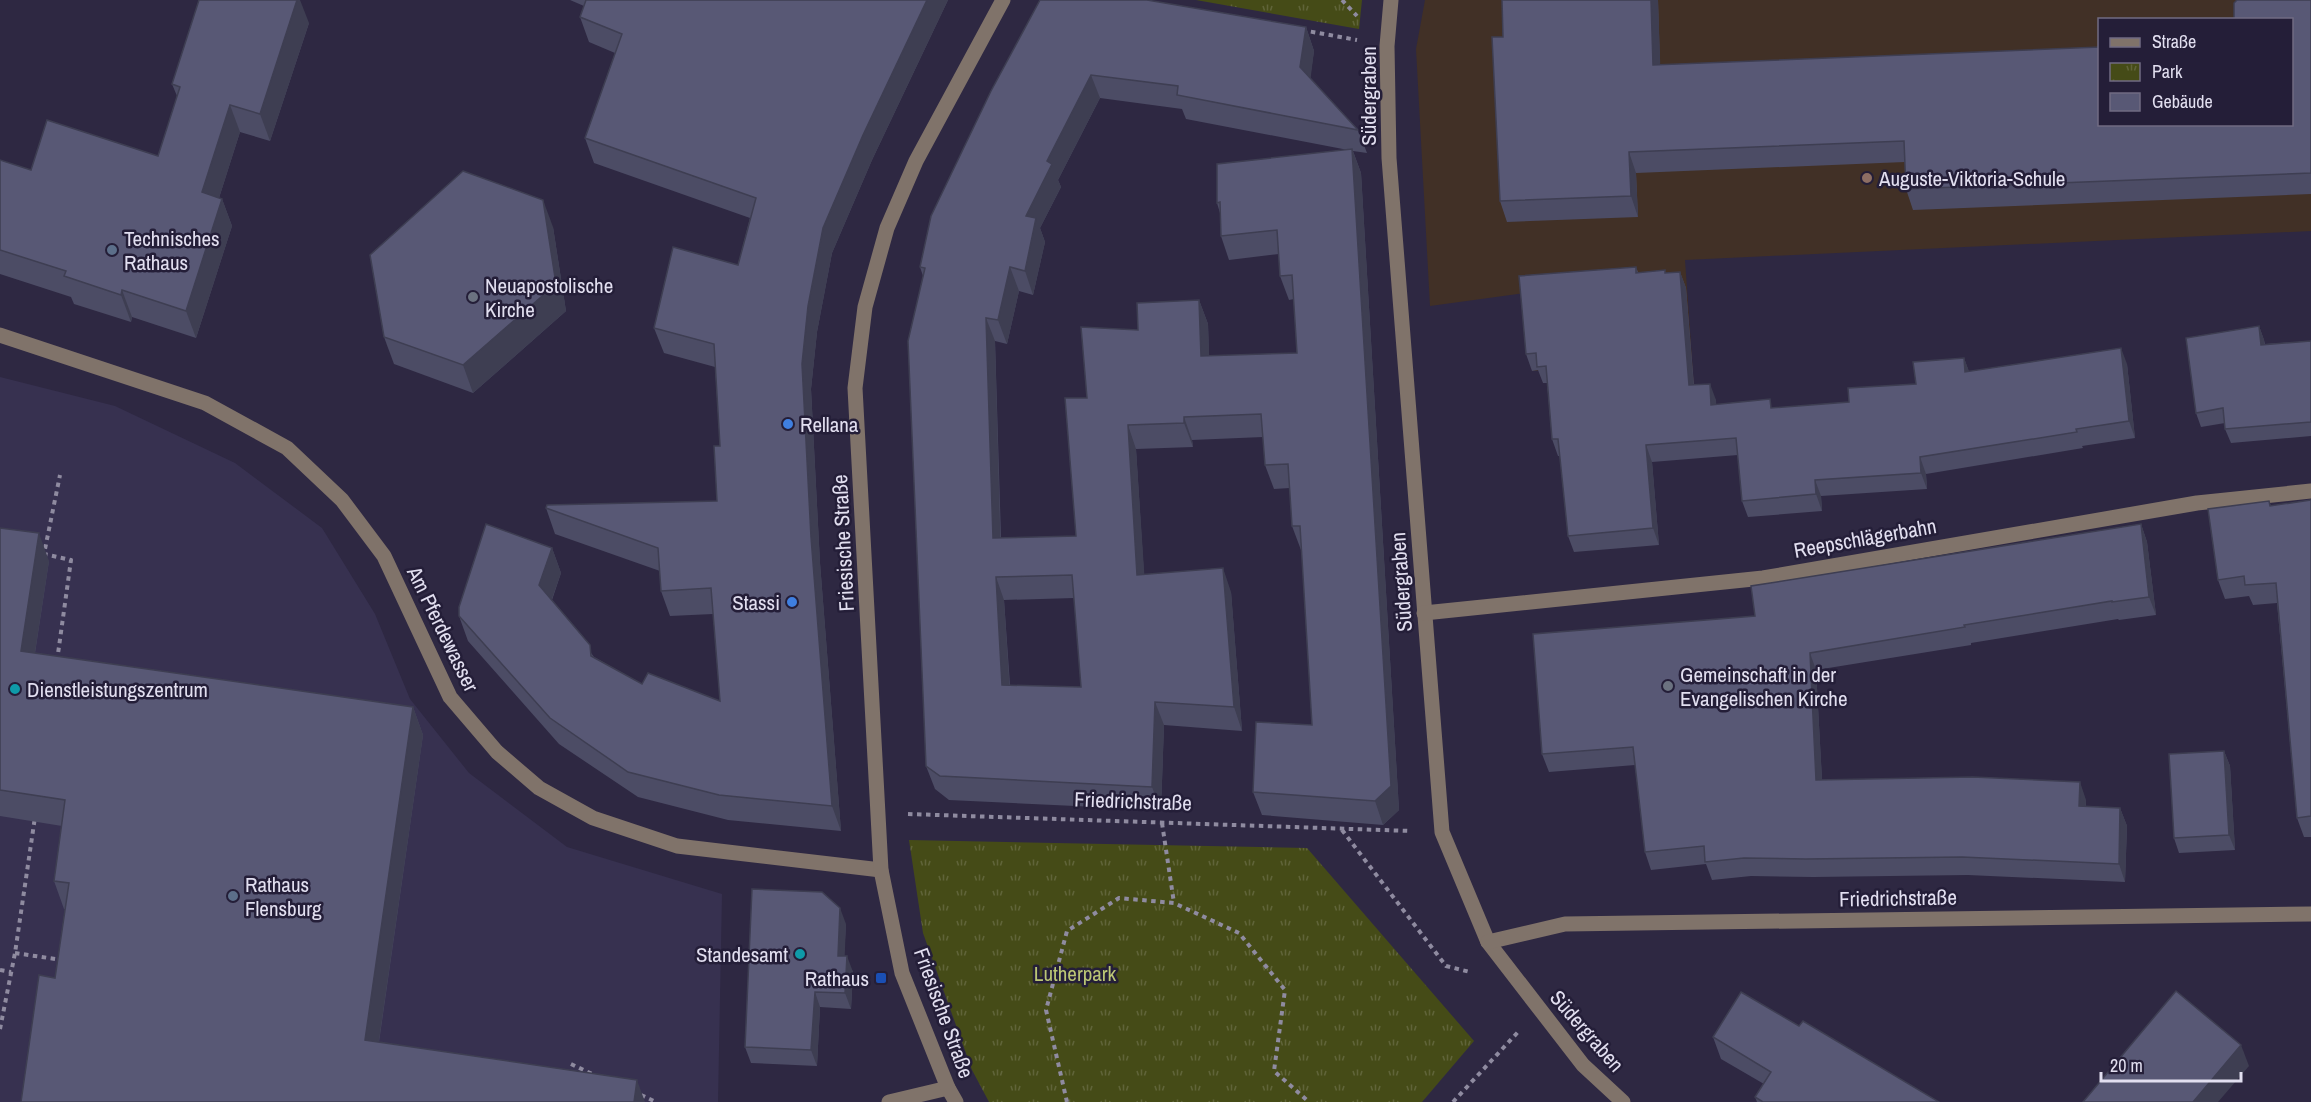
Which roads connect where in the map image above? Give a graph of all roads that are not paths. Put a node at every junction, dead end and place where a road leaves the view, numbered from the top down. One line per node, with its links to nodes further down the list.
1 (1003, 0): 6 (street, Friesische Straße)
2 (1391, 0): 5 (street, Südergraben)
3 (0, 335): 6 (street, Am Pferdewasser)
4 (2311, 491): 5 (street, Reepschlägerbahn)
5 (1424, 613): 8 (street, Südergraben)
6 (881, 870): 9 (street, Friesische Straße)
7 (2311, 914): 8 (street, Friedrichstraße)
8 (1488, 942): 12 (street, Südergraben)
9 (948, 1088): 10 (street); 11 (street, Friesische Straße)
10 (890, 1102)
11 (956, 1102)
12 (1623, 1102)

